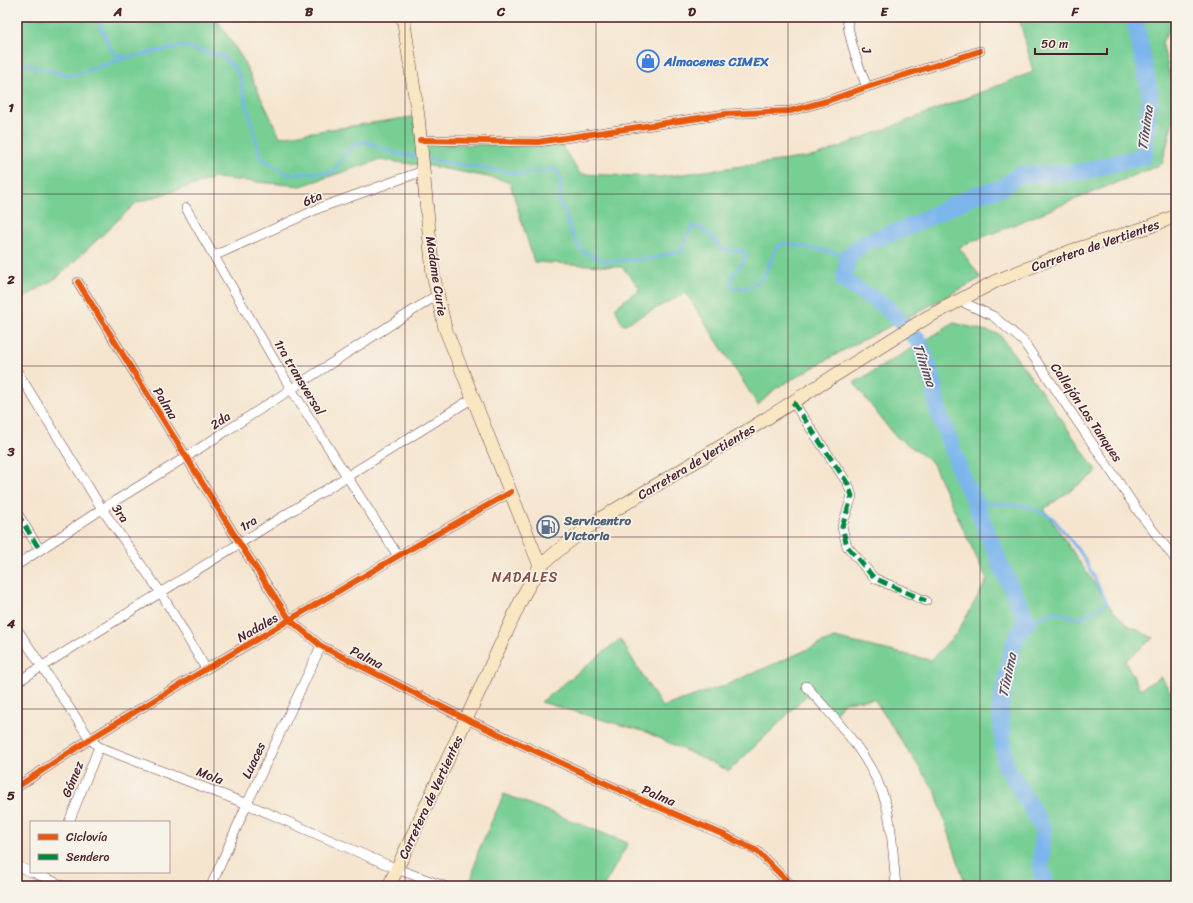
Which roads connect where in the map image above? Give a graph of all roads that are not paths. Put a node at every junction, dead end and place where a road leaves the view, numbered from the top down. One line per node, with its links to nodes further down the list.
1 (403, 17): 5 (main road, Madame Curie)
2 (847, 17): 4 (street, J)
3 (980, 51): 4 (street)
4 (867, 87): 5 (street)
5 (422, 156): 8 (street, 6ta); 10 (main road, Madame Curie)
6 (186, 208): 8 (street, 1ra transversal)
7 (1176, 216): 11 (main road, Carretera de Vertientes)
8 (214, 256): 13 (street, 1ra transversal)
9 (78, 282): 16 (street, Palma)
10 (438, 295): 13 (street, 2da); 14 (main road, Madame Curie)
11 (958, 300): 15 (main road, Carretera de Vertientes); 24 (street, Callejón Los Tanques)
12 (17, 371): 19 (street, 3ra)
13 (291, 389): 16 (street, 2da); 17 (street, 1ra transversal)
14 (473, 398): 17 (street, 1ra); 18 (main road, Madame Curie)
15 (793, 402): 26 (main road, Carretera de Vertientes); 28 (street)
16 (186, 457): 19 (street, 2da); 21 (street, Palma)
17 (346, 477): 21 (street, 1ra); 23 (street, 1ra transversal)
18 (512, 492): 23 (street, Nadales); 26 (main road, Madame Curie)
19 (102, 509): 22 (street, 2da); 27 (street, 3ra)
20 (17, 513): 22 (street)
21 (240, 544): 27 (street, 1ra); 29 (street, Palma)
22 (40, 550): 25 (street, 2da)
23 (398, 556): 29 (street, Nadales)
24 (1176, 560)
25 (17, 566)
26 (540, 566): 36 (main road, Carretera de Vertientes)
27 (161, 593): 32 (street, 1ra); 33 (street, 3ra)
28 (926, 601)
29 (290, 620): 31 (street, Palma); 33 (street, Nadales)
30 (17, 629): 32 (street, Mola)
31 (321, 646): 36 (street, Palma); 40 (street, Luaces)
32 (42, 667): 34 (street, 1ra); 37 (street, Mola)
33 (206, 669): 37 (street, Nadales)
34 (17, 682)
35 (806, 686): 52 (street)
36 (466, 719): 43 (main road, Carretera de Vertientes); 51 (street, Palma)
37 (90, 739): 38 (street, Mola); 39 (street, Nadales)
38 (99, 747): 40 (street, Mola); 41 (street, Gómez)
39 (17, 787)
40 (247, 804): 43 (street, Mola); 48 (street, Luaces)
41 (69, 821)
42 (17, 866): 44 (street)
43 (397, 869): 49 (main road, Carretera de Vertientes); 50 (street, Mola)
44 (30, 871)
45 (37, 873): 46 (street)
46 (48, 875): 47 (street)
47 (64, 886)
48 (211, 886)
49 (389, 886)
50 (444, 886)
51 (792, 886)
52 (896, 886)

